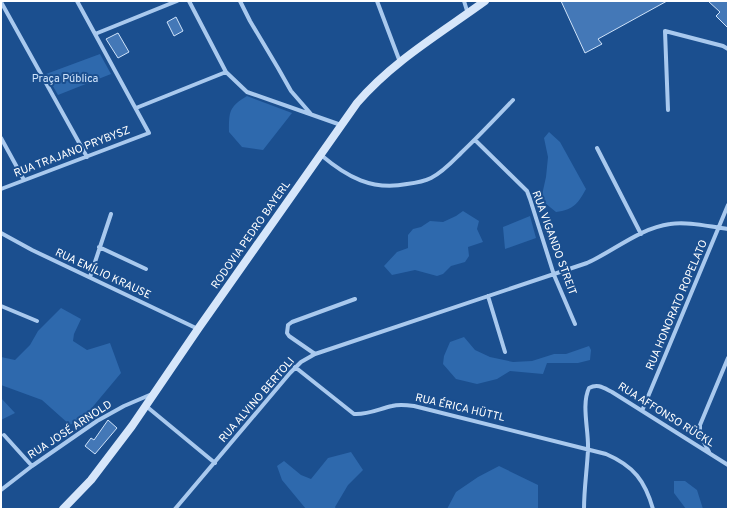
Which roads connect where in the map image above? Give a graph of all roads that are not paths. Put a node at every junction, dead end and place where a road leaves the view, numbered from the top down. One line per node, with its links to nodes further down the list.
1 (77, 1): 10 (street)
2 (177, 1): 10 (street)
3 (188, 1): 13 (street)
4 (240, 1): 17 (street)
5 (377, 1): 12 (street)
6 (464, 1): 9 (street)
7 (485, 1): 9 (main road, RODOVIA PEDRO BAYERL)
8 (2, 2): 23 (street)
9 (468, 14): 12 (main road, RODOVIA PEDRO BAYERL)
10 (95, 34): 15 (street)
11 (728, 49): 16 (street)
12 (400, 62): 18 (main road, RODOVIA PEDRO BAYERL)
13 (226, 72): 15 (street); 17 (street)
14 (513, 100): 20 (street)
15 (136, 108): 23 (street, RUA TRAJANO PRYBYSZ)
16 (668, 110)
17 (311, 114): 18 (street)
18 (341, 125): 22 (main road, RODOVIA PEDRO BAYERL)
19 (1, 138): 24 (street)
20 (475, 140): 22 (street); 34 (street, RUA VIGANDO STREIT)
21 (597, 148): 31 (street)
22 (321, 155): 41 (main road, RODOVIA PEDRO BAYERL)
23 (87, 156): 24 (street, RUA TRAJANO PRYBYSZ)
24 (24, 180): 25 (street, RUA TRAJANO PRYBYSZ)
25 (1, 189)
26 (728, 206): 28 (street, RUA HONORATO ROPELATO)
27 (111, 214): 32 (street)
28 (719, 228): 29 (street, RUA ALVINO BERTOLI); 31 (street, RUA ALVINO BERTOLI); 48 (street, RUA HONORATO ROPELATO)
29 (728, 229)
30 (1, 233): 35 (street, RUA EMÍLIO KRAUSE)
31 (642, 234): 34 (street, RUA ALVINO BERTOLI)
32 (99, 247): 33 (street); 35 (street)
33 (146, 269)
34 (554, 275): 36 (street, RUA ALVINO BERTOLI); 40 (street, RUA VIGANDO STREIT)
35 (90, 277): 41 (street, RUA EMÍLIO KRAUSE)
36 (488, 296): 42 (street); 43 (street, RUA ALVINO BERTOLI)
37 (356, 299): 43 (street)
38 (1, 306): 39 (street)
39 (37, 321)
40 (575, 324)
41 (198, 329): 46 (main road, RODOVIA PEDRO BAYERL)
42 (505, 352)
43 (315, 354): 45 (street, RUA ALVINO BERTOLI)
44 (728, 358): 51 (street)
45 (295, 367): 50 (street, RUA ÉRICA HÜTTL); 52 (street, RUA ALVINO BERTOLI)
46 (154, 393): 47 (main road, RODOVIA PEDRO BAYERL); 54 (street, RUA JOSÉ ARNOLD)
47 (145, 406): 52 (street); 56 (main road, RODOVIA PEDRO BAYERL)
48 (642, 411): 50 (street, RUA AFFONSO RÜCKL); 51 (street, RUA AFFONSO RÜCKL)
49 (4, 435): 54 (street)
50 (588, 449): 58 (street); 59 (street, RUA ÉRICA HÜTTL)
51 (710, 454): 53 (street, RUA AFFONSO RÜCKL)
52 (215, 463): 57 (street, RUA ALVINO BERTOLI)
53 (728, 465)
54 (32, 466): 55 (street, RUA JOSÉ ARNOLD)
55 (1, 490)
56 (63, 509)
57 (175, 509)
58 (584, 509)
59 (653, 509)

